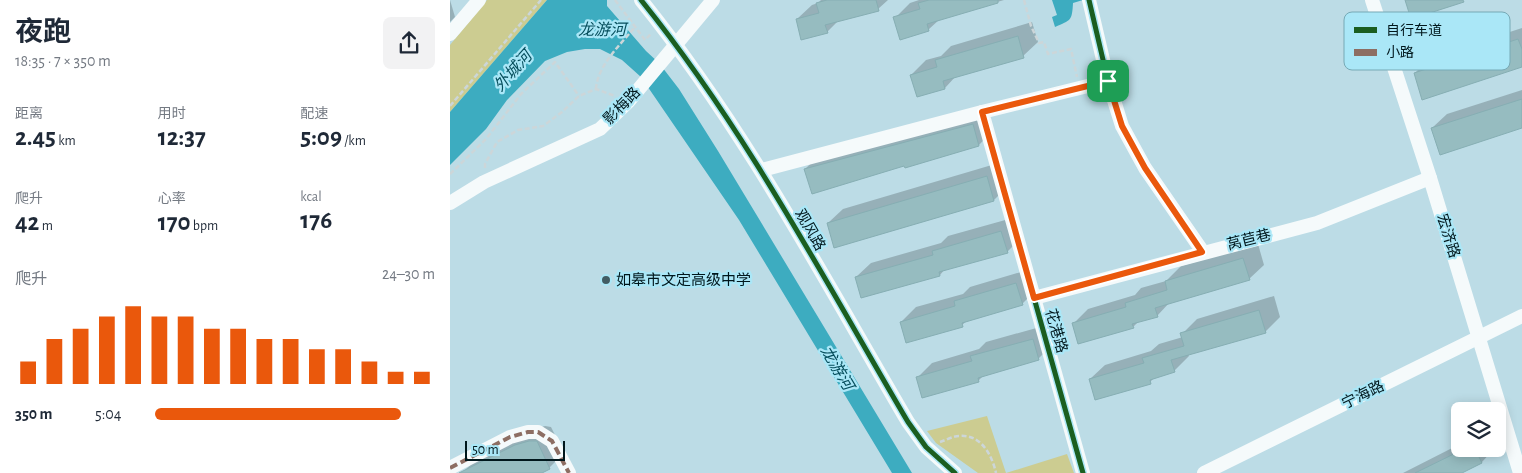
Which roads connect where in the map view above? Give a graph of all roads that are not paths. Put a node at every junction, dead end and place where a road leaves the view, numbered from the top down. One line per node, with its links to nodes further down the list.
1 (478, 0): 7 (street)
2 (641, 0): 8 (street, 观风路)
3 (713, 0): 8 (street, 影梅路)
4 (1372, 0): 6 (street, 宏济路)
5 (1089, 1): 10 (street)
6 (1376, 12)
7 (450, 34)
8 (676, 46): 12 (street, 观风路); 14 (street, 影梅路)
9 (1395, 70): 13 (street, 宏济路)
10 (1108, 81): 11 (street); 15 (street)
11 (982, 112): 12 (street); 16 (street, 花港路)
12 (762, 170): 21 (street, 观风路)
13 (1430, 178): 15 (street, 莴苣巷); 18 (street, 宏济路)
14 (450, 203)
15 (1202, 252): 16 (street, 莴苣巷)
16 (1034, 298): 22 (street, 花港路)
17 (1522, 316): 18 (street, 宁海路)
18 (1478, 338): 23 (street, 宁海路); 24 (street, 宏济路)
19 (450, 468): 20 (street)
20 (569, 473)
21 (955, 473)
22 (1083, 473)
23 (1204, 473)
24 (1520, 473)

